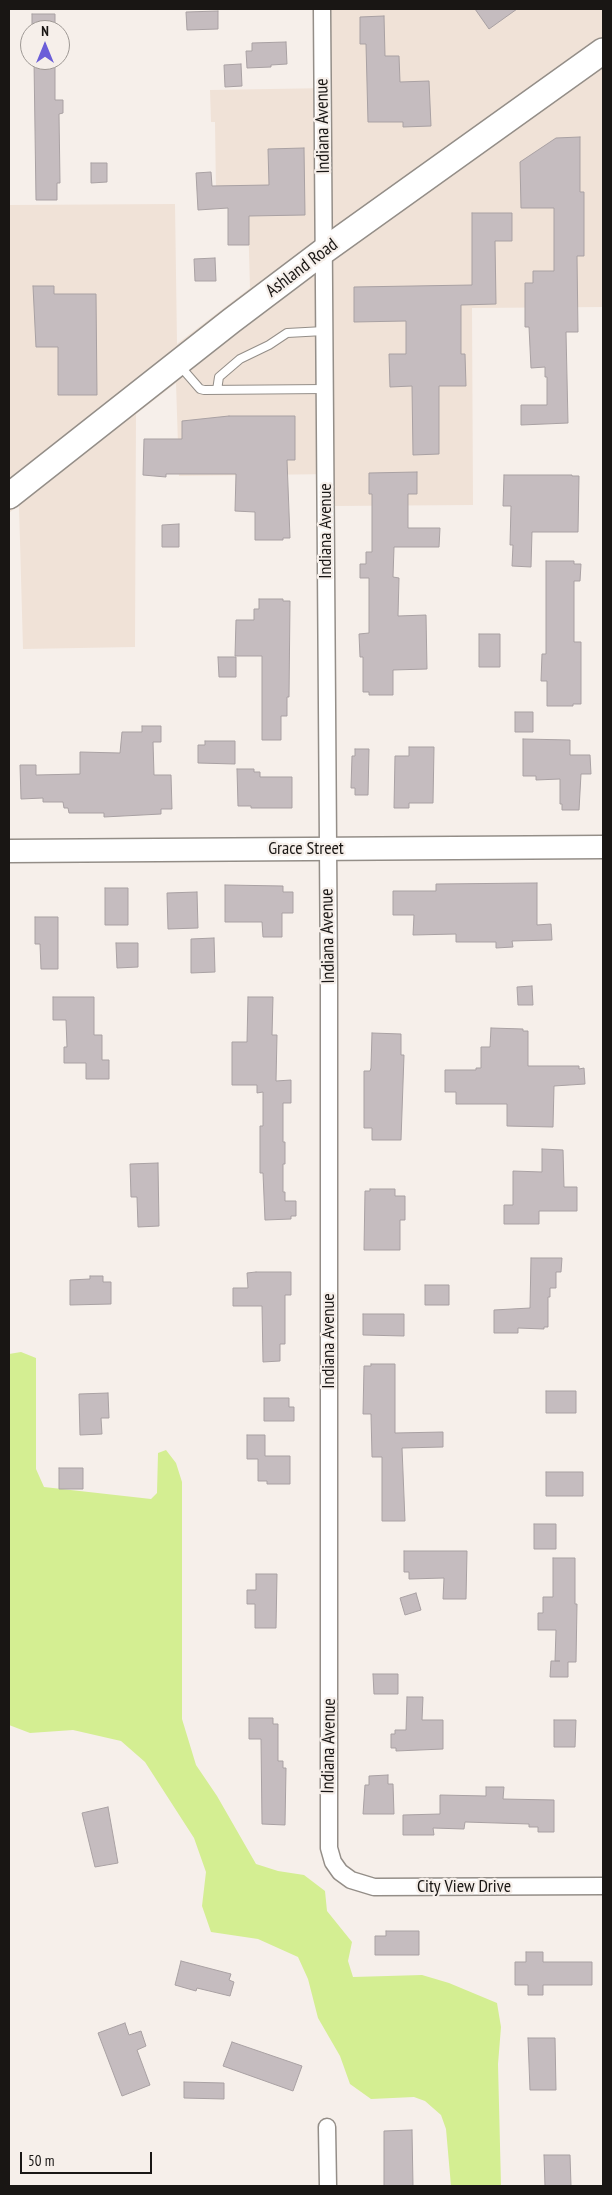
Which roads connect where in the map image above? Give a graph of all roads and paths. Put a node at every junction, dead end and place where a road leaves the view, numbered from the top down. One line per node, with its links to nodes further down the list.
1 (322, 9): 3 (street, Indiana Avenue)
2 (603, 51): 3 (main road, Ashland Road)
3 (325, 250): 4 (street, Indiana Avenue); 5 (main road, Ashland Road)
4 (325, 331): 6 (street, Indiana Avenue); 7 (lane)
5 (177, 363): 7 (lane); 8 (main road, Ashland Road)
6 (326, 389): 7 (lane); 10 (street, Indiana Avenue)
7 (217, 390)
8 (9, 496)
9 (603, 847): 10 (street, Grace Street)
10 (327, 849): 11 (street, Grace Street); 12 (street, Indiana Avenue)
11 (9, 851)
12 (333, 1862): 13 (street, City View Drive)
13 (603, 1886)
14 (326, 2127): 15 (street)
15 (328, 2186)

